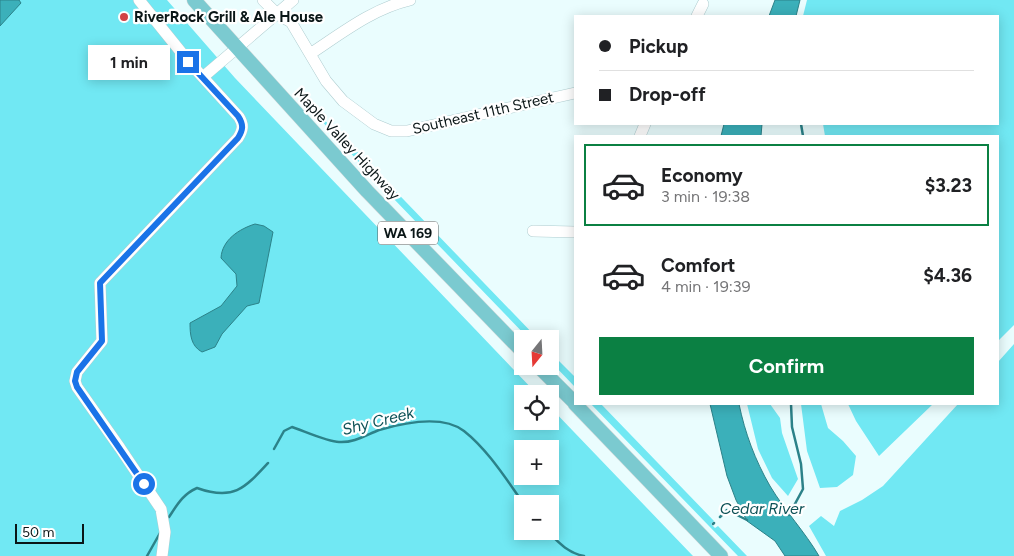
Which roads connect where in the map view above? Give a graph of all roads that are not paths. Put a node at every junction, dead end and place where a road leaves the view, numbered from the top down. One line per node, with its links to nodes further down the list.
1 (140, 0): 12 (street)
2 (194, 0): 10 (main road, Maple Valley Highway / WA 169)
3 (263, 0): 8 (street)
4 (293, 0): 8 (street)
5 (410, 0): 6 (street)
6 (391, 2): 11 (street)
7 (703, 4): 9 (street)
8 (277, 14): 10 (street); 11 (street)
9 (698, 15)
10 (237, 48): 12 (street); 16 (main road, Maple Valley Highway / WA 169)
11 (310, 54): 13 (street, Southeast 11th Street)
12 (203, 77): 20 (street)
13 (574, 93)
14 (533, 231): 15 (street)
15 (574, 232)
16 (514, 342)
17 (547, 375): 18 (main road)
18 (574, 403)
19 (576, 405): 21 (main road)
20 (162, 556)
21 (721, 556)

